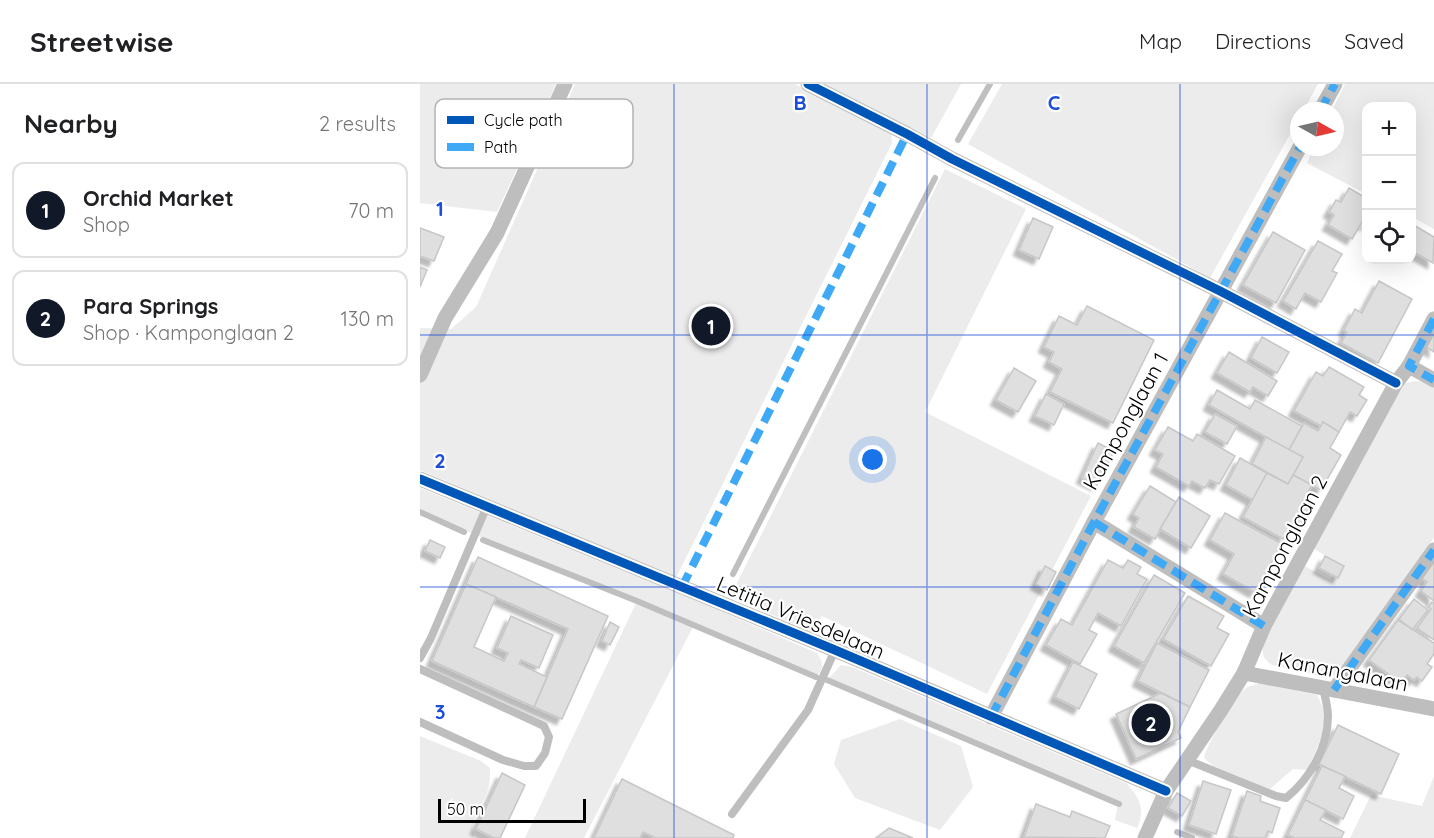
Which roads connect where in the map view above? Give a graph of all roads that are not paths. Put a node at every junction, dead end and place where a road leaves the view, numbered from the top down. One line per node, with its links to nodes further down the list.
1 (565, 84): 4 (street)
2 (808, 84): 8 (street)
3 (1335, 84): 5 (street)
4 (558, 99)
5 (1325, 102)
6 (1295, 156): 8 (street, Kamponglaan 1)
7 (527, 168): 11 (street)
8 (1220, 291): 13 (street); 16 (street, Kamponglaan 1)
9 (1434, 319): 10 (street, Kamponglaan 2)
10 (1409, 366): 12 (street); 13 (street, Kamponglaan 2)
11 (420, 375)
12 (1434, 380)
13 (1396, 383): 18 (street, Kamponglaan 2)
14 (420, 479): 15 (street, Letitia Vriesdelaan)
15 (487, 506): 19 (street, Letitia Vriesdelaan); 20 (lane)
16 (1094, 522): 18 (street); 25 (street, Kamponglaan 1)
17 (1434, 550): 23 (street)
18 (1264, 626): 22 (street, Kamponglaan 2)
19 (835, 650): 25 (street, Letitia Vriesdelaan); 29 (lane)
20 (420, 658)
21 (420, 669): 26 (lane)
22 (1244, 673): 23 (street, Kanangalaan); 27 (street, Kamponglaan 2)
23 (1328, 689): 24 (street, Kanangalaan); 27 (lane)
24 (1434, 709)
25 (991, 717): 28 (street, Letitia Vriesdelaan)
26 (420, 722)
27 (1187, 760): 28 (street, Kamponglaan 2)
28 (1166, 791): 30 (street, Kamponglaan 2)
29 (732, 814)
30 (1145, 838)

